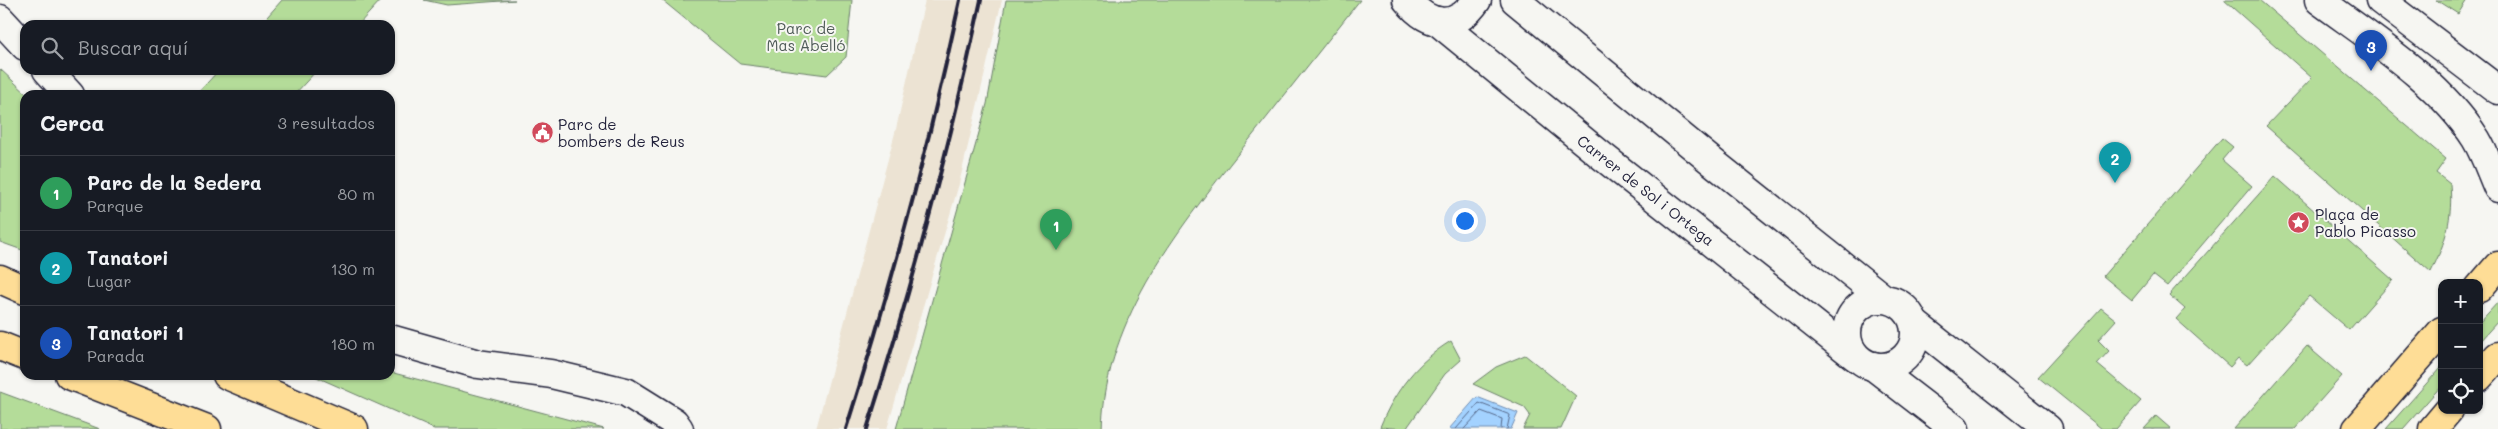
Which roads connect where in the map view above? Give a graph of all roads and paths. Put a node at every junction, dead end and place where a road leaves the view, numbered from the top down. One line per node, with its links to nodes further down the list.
1 (1477, 0): 7 (street)
2 (1515, 0): 17 (street)
3 (2319, 0): 12 (street)
4 (2380, 0): 11 (street)
5 (1408, 1): 7 (street, Carrer de Sol i Ortega)
6 (0, 20): 8 (street)
7 (1437, 22): 24 (street, Carrer de Sol i Ortega)
8 (20, 41)
9 (52, 75): 10 (street)
10 (65, 90)
11 (2498, 90)
12 (2498, 188)
13 (2498, 266): 15 (main road)
14 (0, 279): 16 (main road)
15 (2483, 283)
16 (20, 288)
17 (1883, 298): 18 (street); 24 (street)
18 (1914, 323): 24 (street); 33 (street)
19 (2438, 336): 34 (main road)
20 (395, 340): 31 (street)
21 (0, 346): 22 (main road)
22 (20, 354)
23 (2498, 356): 25 (main road)
24 (1865, 361): 32 (street, Carrer de Sol i Ortega)
25 (2483, 373)
26 (82, 380): 29 (main road)
27 (239, 380): 30 (main road)
28 (2446, 414): 35 (main road)
29 (206, 429)
30 (354, 429)
31 (679, 429)
32 (1955, 429)
33 (2048, 429)
34 (2357, 429)
35 (2433, 429)

